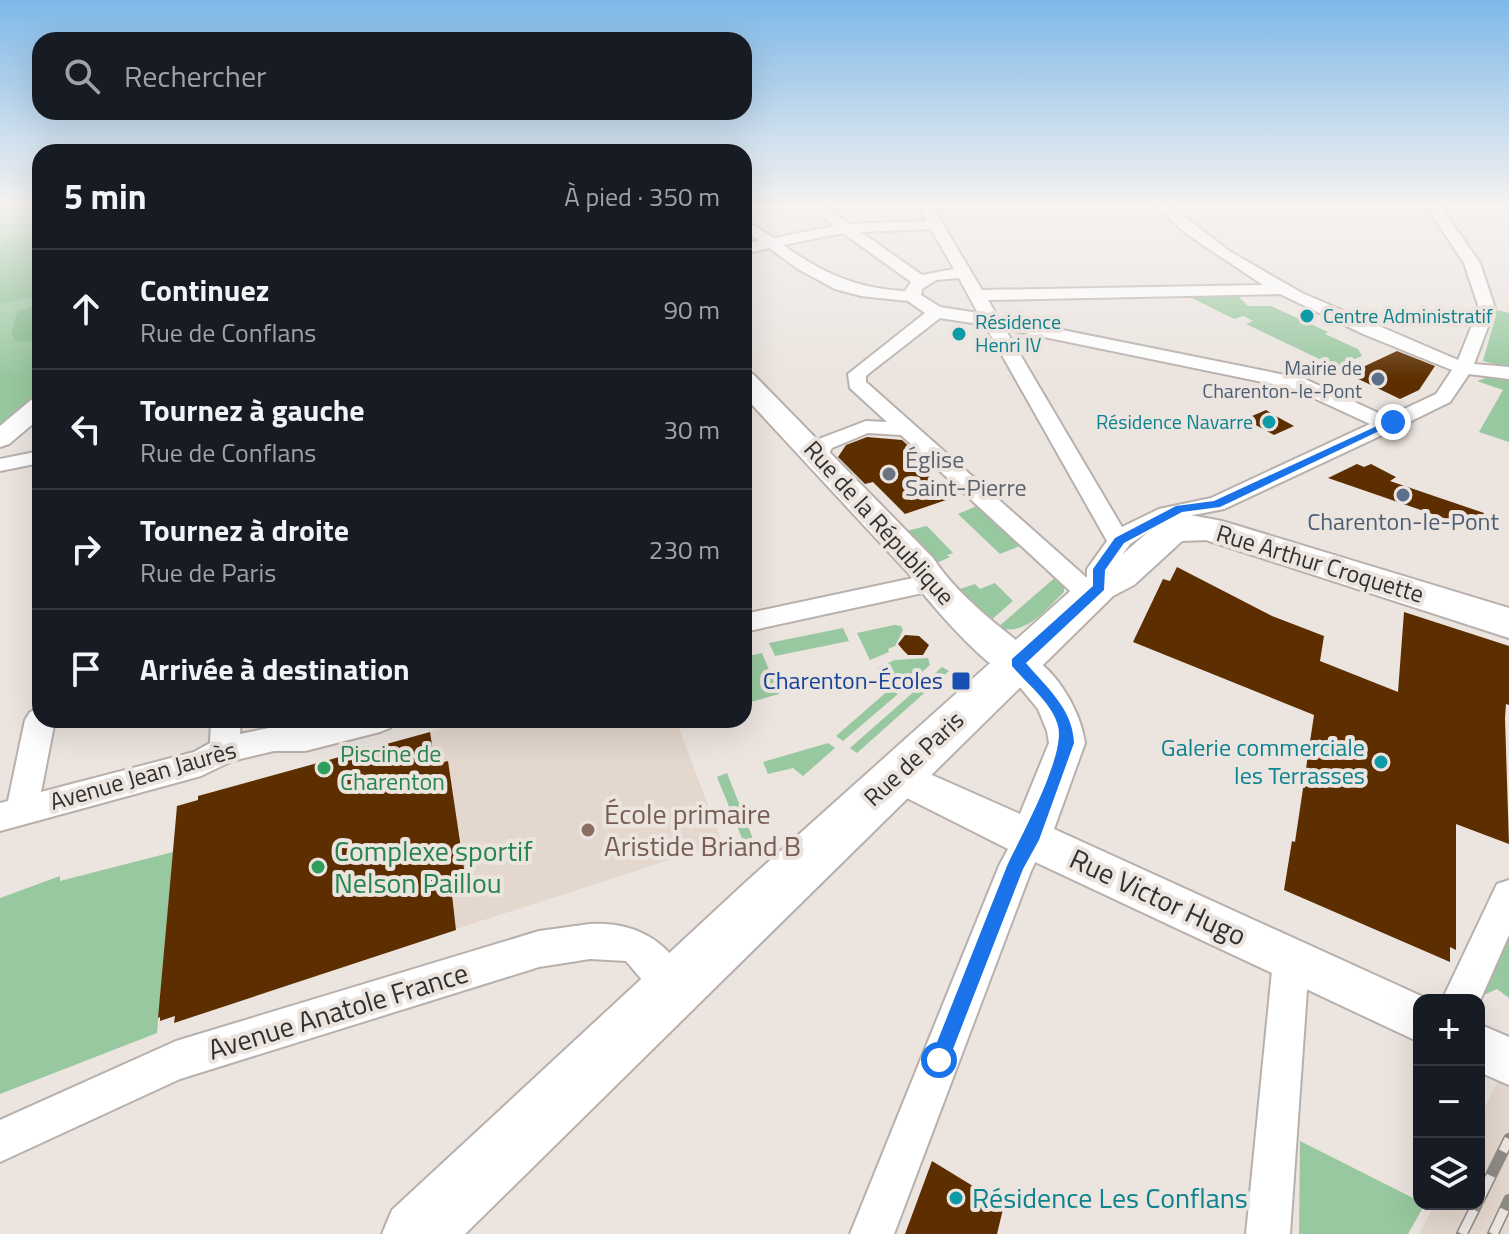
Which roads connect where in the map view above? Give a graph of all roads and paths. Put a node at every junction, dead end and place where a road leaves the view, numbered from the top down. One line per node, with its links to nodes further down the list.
1 (803, 264): 7 (street)
2 (888, 264): 7 (street)
3 (958, 264): 6 (street)
4 (1239, 264): 8 (street)
5 (1472, 264): 12 (street)
6 (963, 273): 7 (street); 9 (street)
7 (916, 288): 10 (street)
8 (1282, 289): 9 (street); 12 (street)
9 (976, 295): 11 (street)
10 (937, 312): 11 (street); 17 (street)
11 (991, 321): 16 (street); 22 (street)
12 (1464, 368): 13 (street); 16 (street)
13 (1509, 373)
14 (752, 388): 19 (main road, Rue de la République)
15 (32, 412): 18 (street)
16 (1388, 425): 22 (street)
17 (907, 429): 19 (street); 24 (street)
18 (0, 439)
19 (818, 456): 23 (main road, Rue de la République)
20 (32, 459): 21 (street)
21 (0, 465)
22 (1119, 541): 24 (street, Rue de Paris)
23 (932, 583): 25 (street); 27 (main road, Rue de la République)
24 (1095, 591): 26 (main road, Rue Arthur Croquette); 27 (main road, Rue de Paris)
25 (752, 621)
26 (1509, 623)
27 (1017, 663): 31 (main road, Rue de Paris); 33 (street)
28 (38, 728): 32 (street)
29 (348, 728): 30 (street, Avenue Jean Jaurès)
30 (226, 735): 32 (street, Avenue Jean Jaurès)
31 (898, 776): 33 (street, Rue Victor Hugo); 36 (main road, Rue de Paris)
32 (11, 814)
33 (1030, 840): 35 (street, Rue Victor Hugo); 41 (street)
34 (1509, 896): 37 (street)
35 (1291, 961): 38 (street, Rue Victor Hugo); 42 (street)
36 (673, 988): 39 (street, Avenue Anatole France); 40 (main road, Rue de Paris)
37 (1464, 994)
38 (1413, 1016)
39 (0, 1141)
40 (416, 1234)
41 (872, 1234)
42 (1268, 1234)

